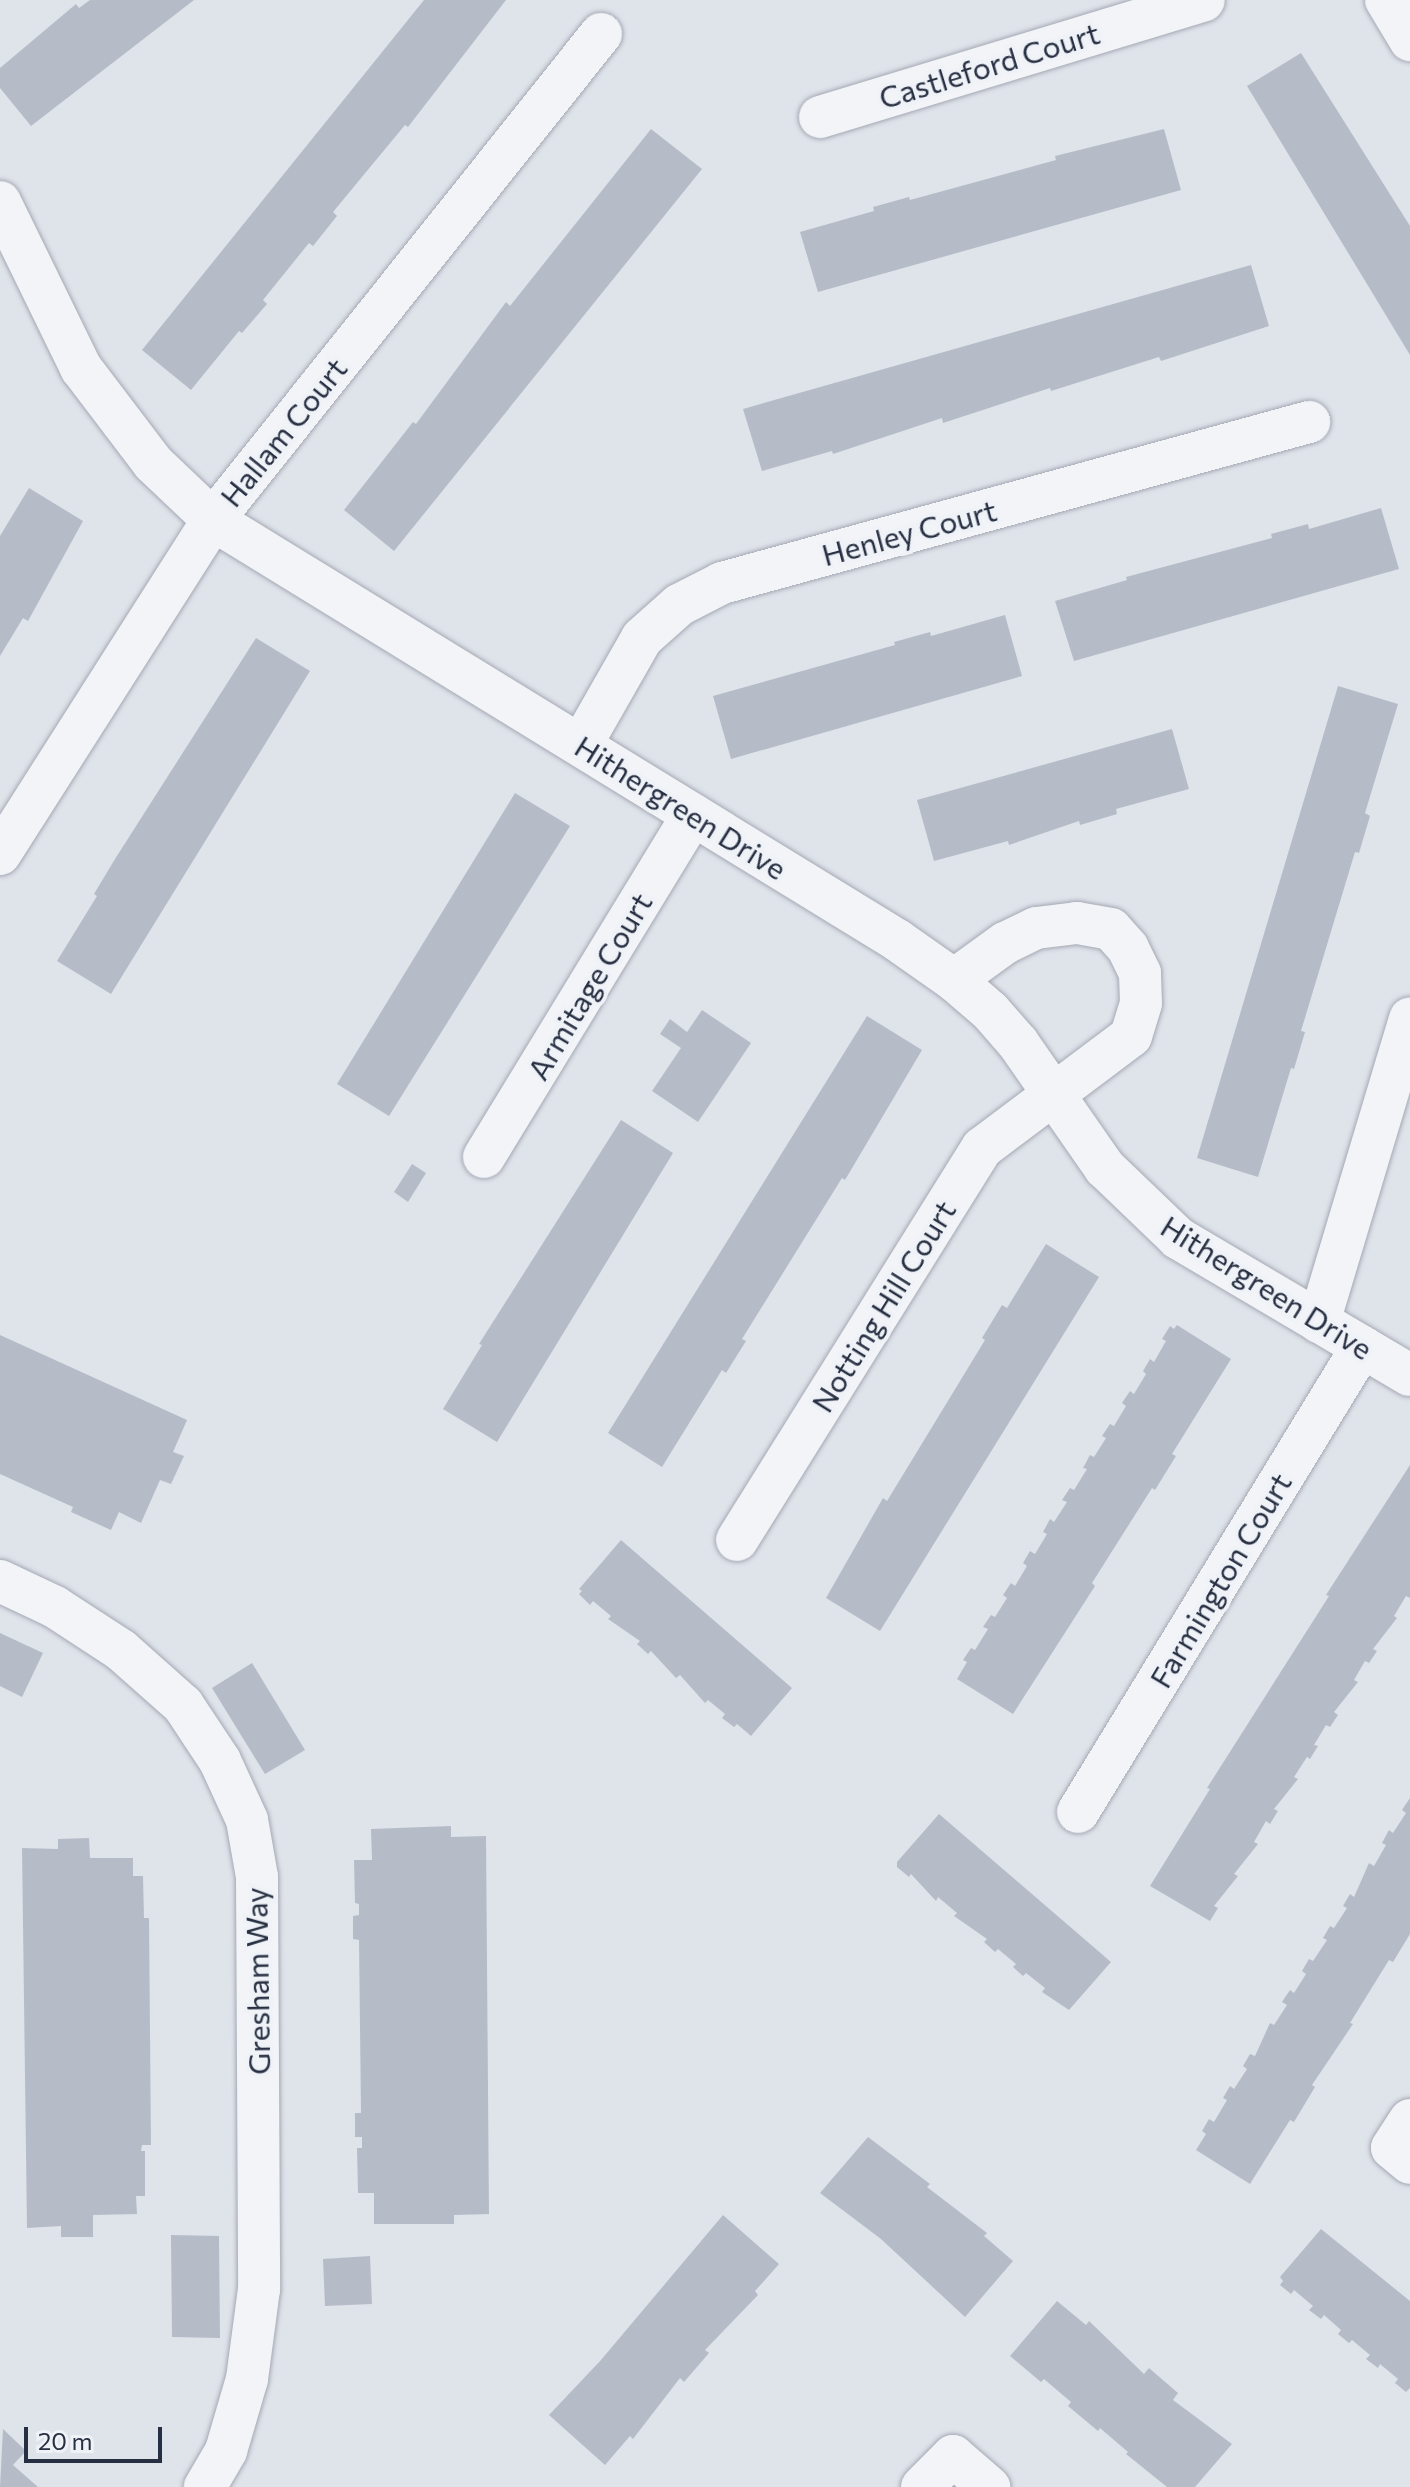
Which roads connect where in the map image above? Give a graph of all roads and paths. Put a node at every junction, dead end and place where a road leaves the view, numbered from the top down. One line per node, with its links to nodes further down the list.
1 (1204, 0): 5 (street, Castleford Court)
2 (1386, 0): 4 (street)
3 (601, 34): 8 (street, Hallam Court)
4 (1410, 40)
5 (820, 117)
6 (0, 202): 8 (street, Hithergreen Drive)
7 (1309, 422): 9 (street, Henley Court)
8 (213, 520): 9 (street, Hithergreen Drive); 11 (street, Hallam Court)
9 (581, 745): 10 (street, Hithergreen Drive)
10 (693, 815): 12 (street, Hithergreen Drive); 15 (street, Armitage Court)
11 (0, 854)
12 (954, 980): 14 (street, Hithergreen Drive); 14 (street, Notting Hill Court)
13 (1410, 1018): 16 (street)
14 (1055, 1096): 16 (street, Hithergreen Drive); 19 (street, Notting Hill Court)
15 (484, 1157)
16 (1319, 1322): 17 (street, Hithergreen Drive)
17 (1362, 1347): 18 (street, Hithergreen Drive); 21 (street, Farmington Court)
18 (1410, 1375)
19 (737, 1540)
20 (0, 1581): 24 (street, Gresham Way)
21 (1078, 1812)
22 (1410, 2120): 23 (street)
23 (1410, 2163)
24 (205, 2487)
25 (922, 2487): 26 (street)
26 (989, 2487)

